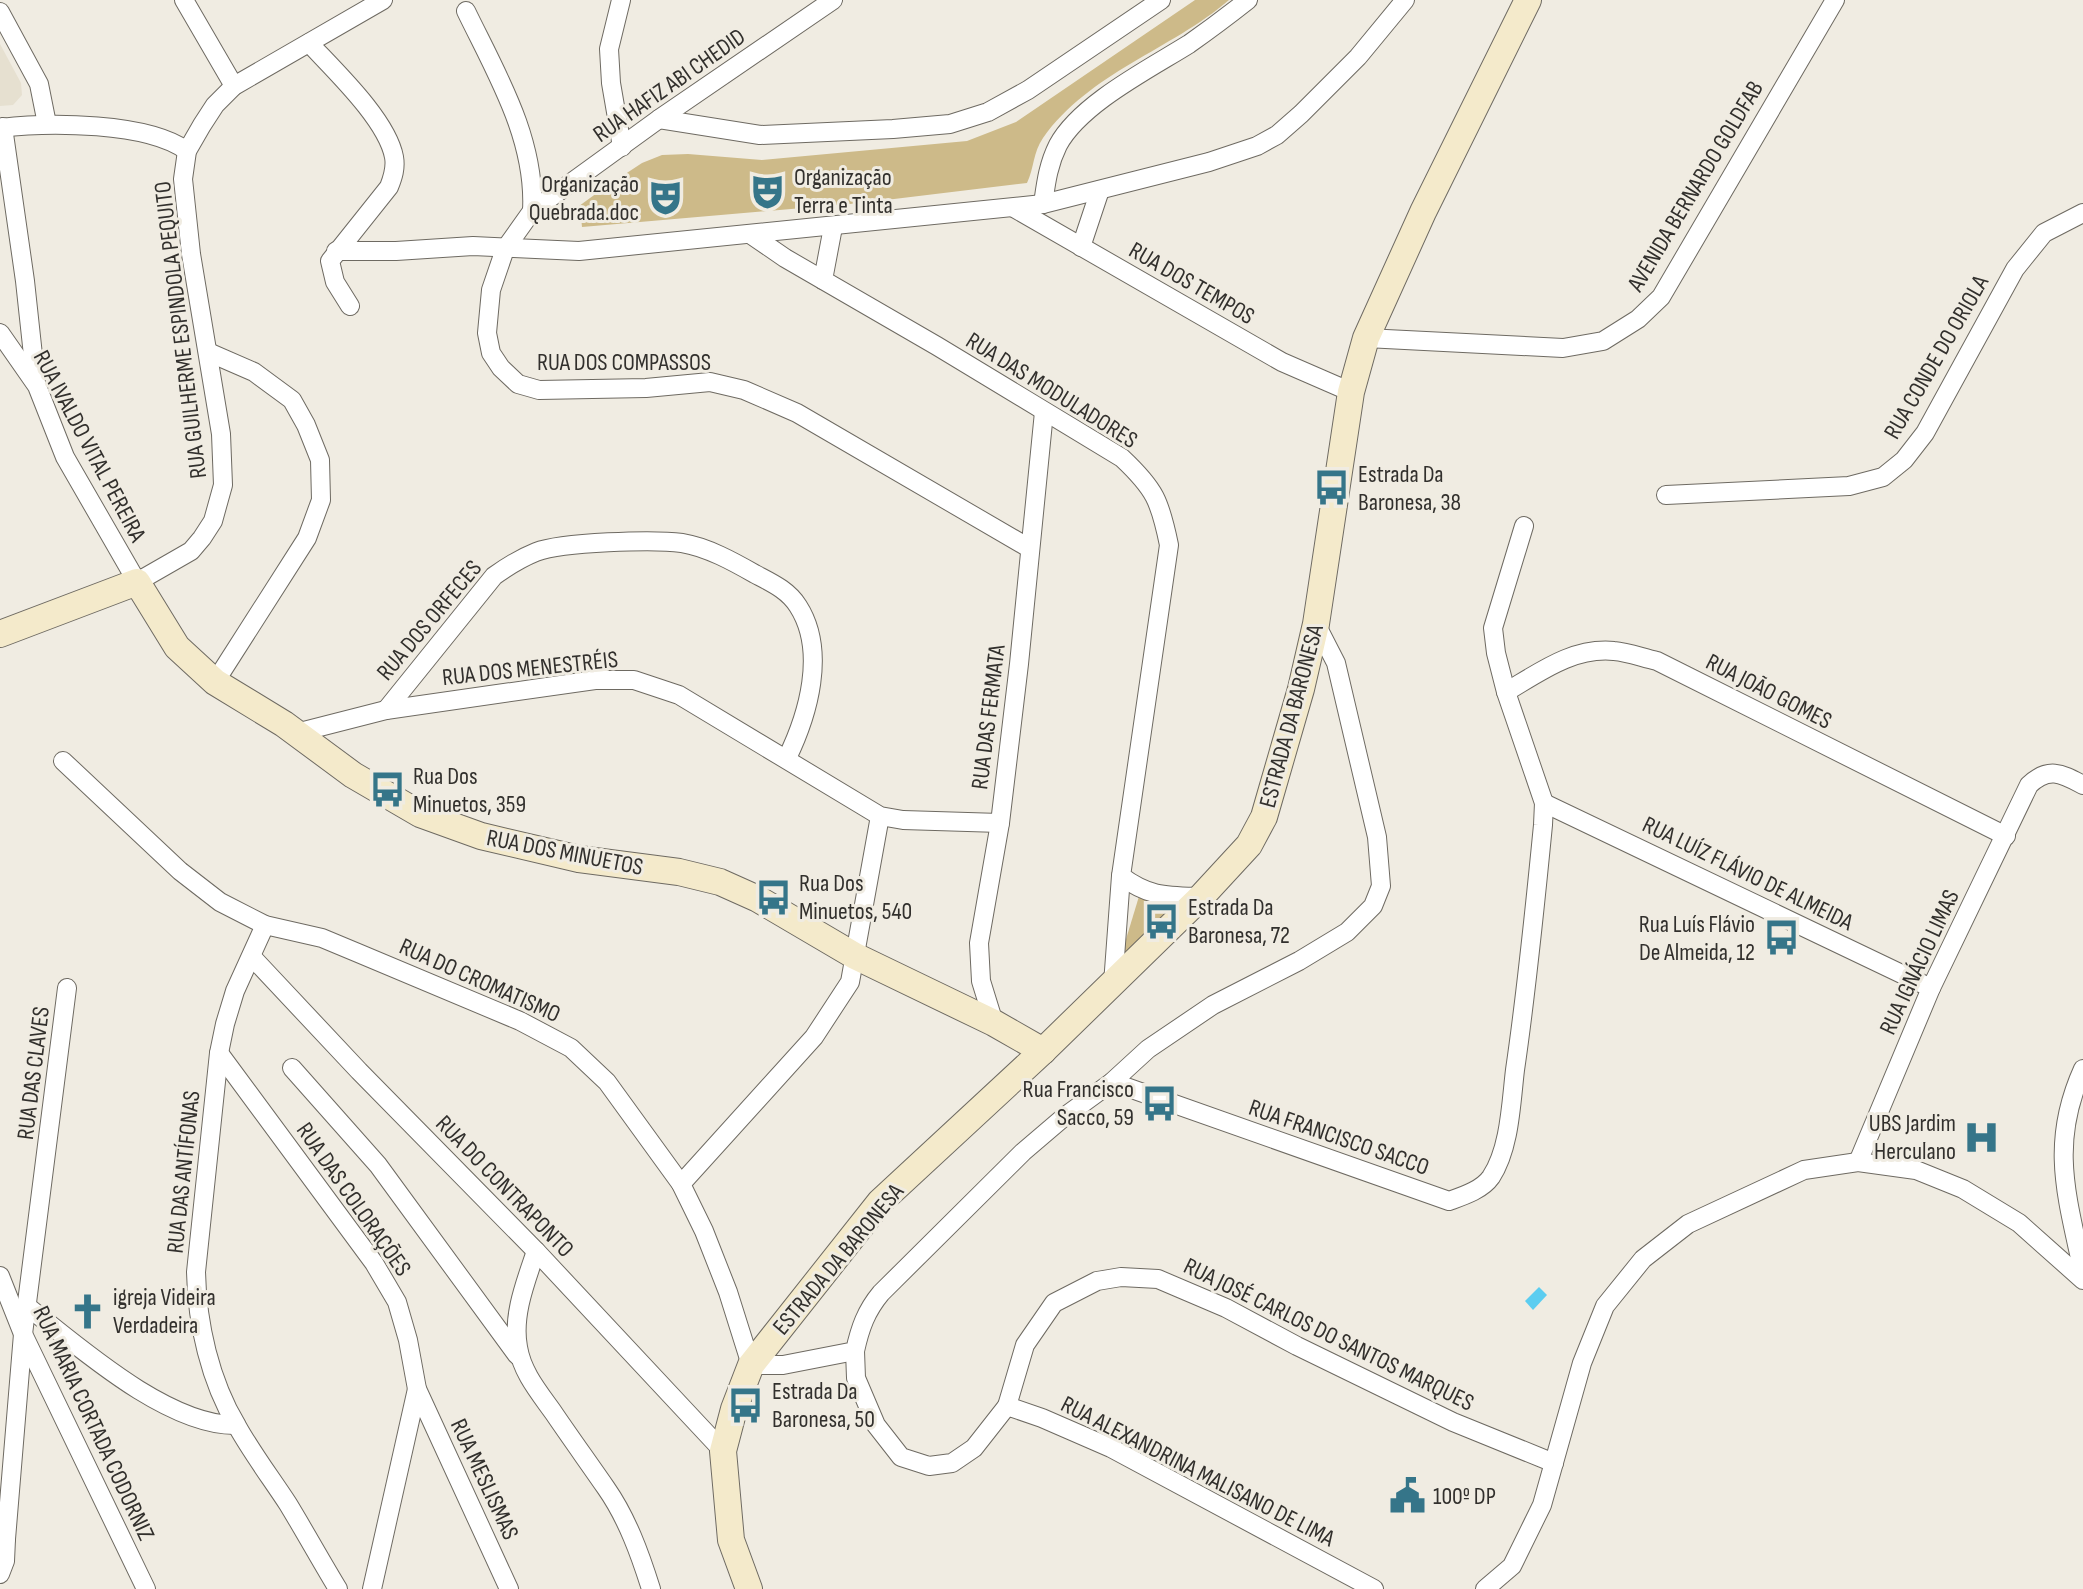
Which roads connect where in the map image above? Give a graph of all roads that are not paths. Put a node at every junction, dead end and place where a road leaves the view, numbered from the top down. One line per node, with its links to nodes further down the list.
1 (184, 0): 13 (street)
2 (383, 0): 12 (street, RUA GUILHERME ESPINDOLA PEQUITO)
3 (621, 0): 17 (street)
4 (1161, 0): 14 (street)
5 (1248, 0): 20 (street)
6 (1405, 0): 19 (street)
7 (1528, 0): 32 (main road, ESTRADA DA BARONESA)
8 (1835, 0): 32 (street, AVENIDA BERNARDO GOLDFAB)
9 (829, 1): 14 (street, RUA HAFIZ ABI CHEDID)
10 (466, 11): 22 (street)
11 (0, 12): 15 (street)
12 (309, 43): 13 (street, RUA GUILHERME ESPINDOLA PEQUITO); 28 (street)
13 (234, 86): 18 (street, RUA GUILHERME ESPINDOLA PEQUITO)
14 (659, 119): 17 (street, RUA HAFIZ ABI CHEDID)
15 (47, 124): 16 (street); 18 (street)
16 (1, 128): 34 (street)
17 (622, 147): 22 (street, RUA HAFIZ ABI CHEDID)
18 (187, 151): 33 (street, RUA GUILHERME ESPINDOLA PEQUITO)
19 (1100, 190): 20 (street); 26 (street)
20 (1043, 204): 21 (street)
21 (1014, 208): 24 (street); 26 (street, RUA DOS TEMPOS)
22 (532, 211): 27 (street, RUA DOS COMPASSOS)
23 (2083, 213): 37 (street, RUA CONDE DO ORIOLA)
24 (833, 227): 25 (street); 29 (street)
25 (750, 234): 27 (street); 29 (street, RUA DAS MODULADORES)
26 (1081, 247): 35 (street, RUA DOS TEMPOS)
27 (505, 249): 28 (street); 39 (street, RUA DOS COMPASSOS)
28 (336, 251): 30 (street)
29 (823, 280): 36 (street, RUA DAS MODULADORES)
30 (350, 306)
31 (0, 333): 34 (street, RUA IVALDO VITAL PEREIRA)
32 (1366, 338): 35 (main road, ESTRADA DA BARONESA)
33 (208, 352): 40 (street, RUA GUILHERME ESPINDOLA PEQUITO); 43 (street)
34 (37, 386): 40 (street, RUA IVALDO VITAL PEREIRA)
35 (1351, 392): 41 (main road, ESTRADA DA BARONESA)
36 (1044, 412): 39 (street, RUA DAS FERMATA); 54 (street, RUA DAS MODULADORES)
37 (1666, 495)
38 (1524, 526): 44 (street, RUA FRANCISCO SACCO)
39 (1029, 548): 52 (street, RUA DAS FERMATA)
40 (137, 582): 42 (main road); 43 (main road, RUA DOS MINUETOS)
41 (1316, 624): 55 (main road, ESTRADA DA BARONESA); 67 (street)
42 (0, 634)
43 (215, 682): 46 (main road, RUA DOS MINUETOS)
44 (1506, 692): 50 (street, RUA FRANCISCO SACCO); 53 (street, RUA JOÃO GOMES)
45 (386, 710): 46 (street, RUA DOS MENESTRÉIS); 47 (street, RUA DOS MENESTRÉIS); 47 (street, RUA DOS ORFECES)
46 (296, 733): 57 (main road, RUA DOS MINUETOS)
47 (787, 758): 51 (street, RUA DOS MENESTRÉIS)
48 (63, 761): 56 (street, RUA DO CROMATISMO)
49 (2083, 785): 53 (street, RUA IGNÁCIO LIMAS)
50 (1544, 803): 61 (street, RUA LUÍZ FLÁVIO DE ALMEIDA); 67 (street, RUA FRANCISCO SACCO)
51 (880, 816): 52 (street, RUA DOS MENESTRÉIS); 57 (street)
52 (1000, 823): 62 (street, RUA DAS FERMATA)
53 (2006, 836): 61 (street, RUA IGNÁCIO LIMAS)
54 (1121, 876): 55 (street); 59 (street, RUA DAS MODULADORES)
55 (1201, 897): 59 (main road, ESTRADA DA BARONESA)
56 (265, 925): 58 (street, RUA DAS ANTÍFONAS); 69 (street, RUA DO CROMATISMO)
57 (855, 956): 62 (main road, RUA DOS MINUETOS); 69 (street)
58 (252, 957): 64 (street, RUA DAS ANTÍFONAS); 70 (street, RUA DO CONTRAPONTO)
59 (1113, 984): 63 (main road, ESTRADA DA BARONESA)
60 (67, 988): 74 (street, RUA DAS CLAVES)
61 (1931, 988): 68 (street, RUA IGNÁCIO LIMAS)
62 (994, 1023): 63 (main road, RUA DOS MINUETOS)
63 (1043, 1051): 78 (main road, ESTRADA DA BARONESA)
64 (219, 1053): 79 (street, RUA DAS COLORAÇÕES); 81 (street, RUA DAS ANTÍFONAS)
65 (292, 1068): 77 (street)
66 (2083, 1069): 71 (street)
67 (1112, 1082): 76 (street)
68 (1858, 1162): 73 (street); 83 (street)
69 (681, 1184): 78 (street, RUA DO CROMATISMO)
70 (536, 1251): 77 (street); 82 (street, RUA DO CONTRAPONTO)
71 (2083, 1272)
72 (0, 1276): 75 (street, RUA MARIA CORTADA CODORNIZ)
73 (2083, 1280)
74 (28, 1307): 75 (street, RUA DAS CLAVES); 81 (street)
75 (23, 1334): 84 (street, RUA DAS CLAVES); 86 (street, RUA MARIA CORTADA CODORNIZ)
76 (855, 1351): 78 (street, ESTRADA DA BARONESA); 80 (street)
77 (521, 1361): 90 (street)
78 (751, 1365): 82 (main road, ESTRADA DA BARONESA)
79 (417, 1389): 88 (street); 89 (street, RUA MESLISMAS)
80 (1007, 1406): 83 (street, RUA JOSÉ CARLOS DO SANTOS MARQUES); 92 (street, RUA ALEXANDRINA MALISANO DE LIMA)
81 (236, 1425): 87 (street, RUA DAS ANTÍFONAS)
82 (723, 1451): 91 (main road, ESTRADA DA BARONESA)
83 (1554, 1463): 93 (street)
84 (3, 1539): 85 (street, RUA DAS CLAVES)
85 (0, 1574)
86 (146, 1589)
87 (338, 1589)
88 (372, 1589)
89 (509, 1589)
90 (651, 1589)
91 (749, 1589)
92 (1374, 1589)
93 (1485, 1589)

